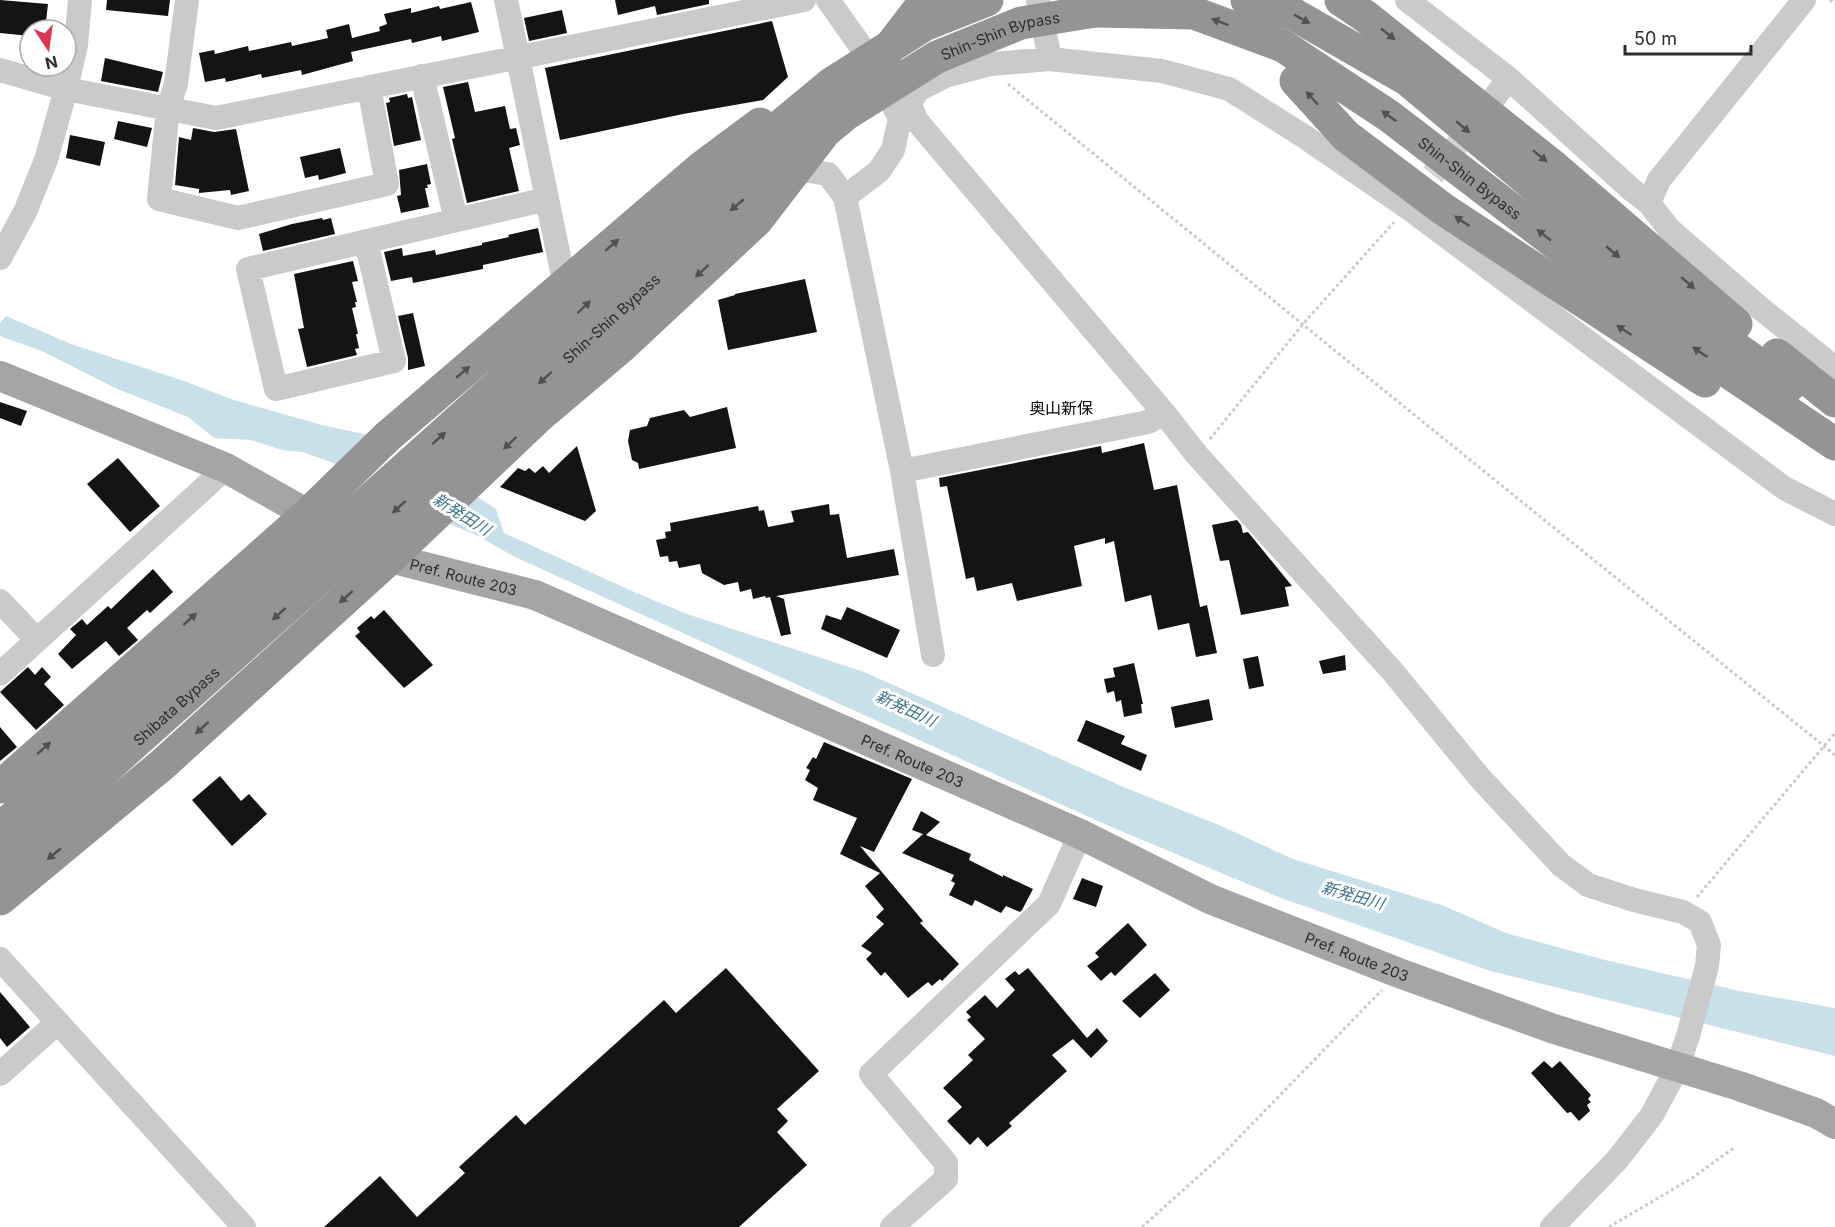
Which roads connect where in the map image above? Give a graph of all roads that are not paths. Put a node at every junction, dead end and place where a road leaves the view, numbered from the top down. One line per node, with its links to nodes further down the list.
1 (80, 0): 21 (street)
2 (187, 0): 22 (street)
3 (506, 0): 14 (street)
4 (804, 0): 14 (street)
5 (828, 0): 15 (street)
6 (899, 0): 15 (highway)
7 (926, 0): 15 (highway)
8 (987, 0): 42 (highway, Shin-Shin Bypass, one-way to 8, bridge)
9 (1038, 0): 16 (street)
10 (1247, 0): 36 (highway, one-way to 36)
11 (1341, 0): 34 (highway, one-way to 34)
12 (1407, 0): 27 (street)
13 (1804, 0): 27 (street)
14 (518, 56): 18 (street); 26 (street)
15 (868, 58): 23 (street); 24 (highway); 31 (highway, one-way to 15)
16 (1050, 59): 23 (street); 41 (street)
17 (0, 70): 21 (street)
18 (422, 76): 20 (street); 28 (street)
19 (1296, 81): 38 (highway, one-way to 19)
20 (369, 87): 22 (street); 22 (street)
21 (66, 89): 22 (street); 30 (street)
22 (168, 108)
23 (905, 111): 25 (street); 35 (street)
24 (796, 169): 25 (street); 43 (highway, one-way to 43)
25 (845, 196): 40 (street)
26 (547, 199): 28 (street); 31 (street)
27 (1649, 203): 32 (street)
28 (456, 220): 29 (street)
29 (366, 242): 29 (street)
30 (0, 258)
31 (565, 286): 42 (highway, one-way to 31)
32 (1835, 368)
33 (0, 376): 39 (main road, Pref. Route 203)
34 (1835, 401)
35 (1164, 413): 40 (street); 56 (street)
36 (1835, 418)
37 (1835, 444): 42 (highway, Shin-Shin Bypass, one-way to 42, bridge)
38 (1835, 459)
39 (226, 468): 42 (main road, Pref. Route 203); 45 (street)
40 (902, 471): 46 (street)
41 (1835, 514)
42 (332, 532): 43 (main road, Pref. Route 203); 48 (highway, Shibata Bypass); 49 (highway, one-way to 42)
43 (390, 558): 51 (main road, Pref. Route 203); 53 (highway, one-way to 53)
44 (0, 601): 45 (street)
45 (37, 640): 47 (street)
46 (933, 655)
47 (0, 674)
48 (106, 751): 50 (highway, Shibata Bypass); 52 (highway, Shibata Bypass)
49 (0, 787)
50 (0, 829)
51 (1080, 834): 56 (main road, Pref. Route 203); 60 (street)
52 (0, 866)
53 (0, 899)
54 (0, 959): 55 (street)
55 (57, 1023): 57 (street); 59 (street)
56 (1677, 1068): 58 (main road, Pref. Route 203); 61 (street)
57 (0, 1074)
58 (1835, 1124)
59 (244, 1227)
60 (892, 1227)
61 (1552, 1227)

